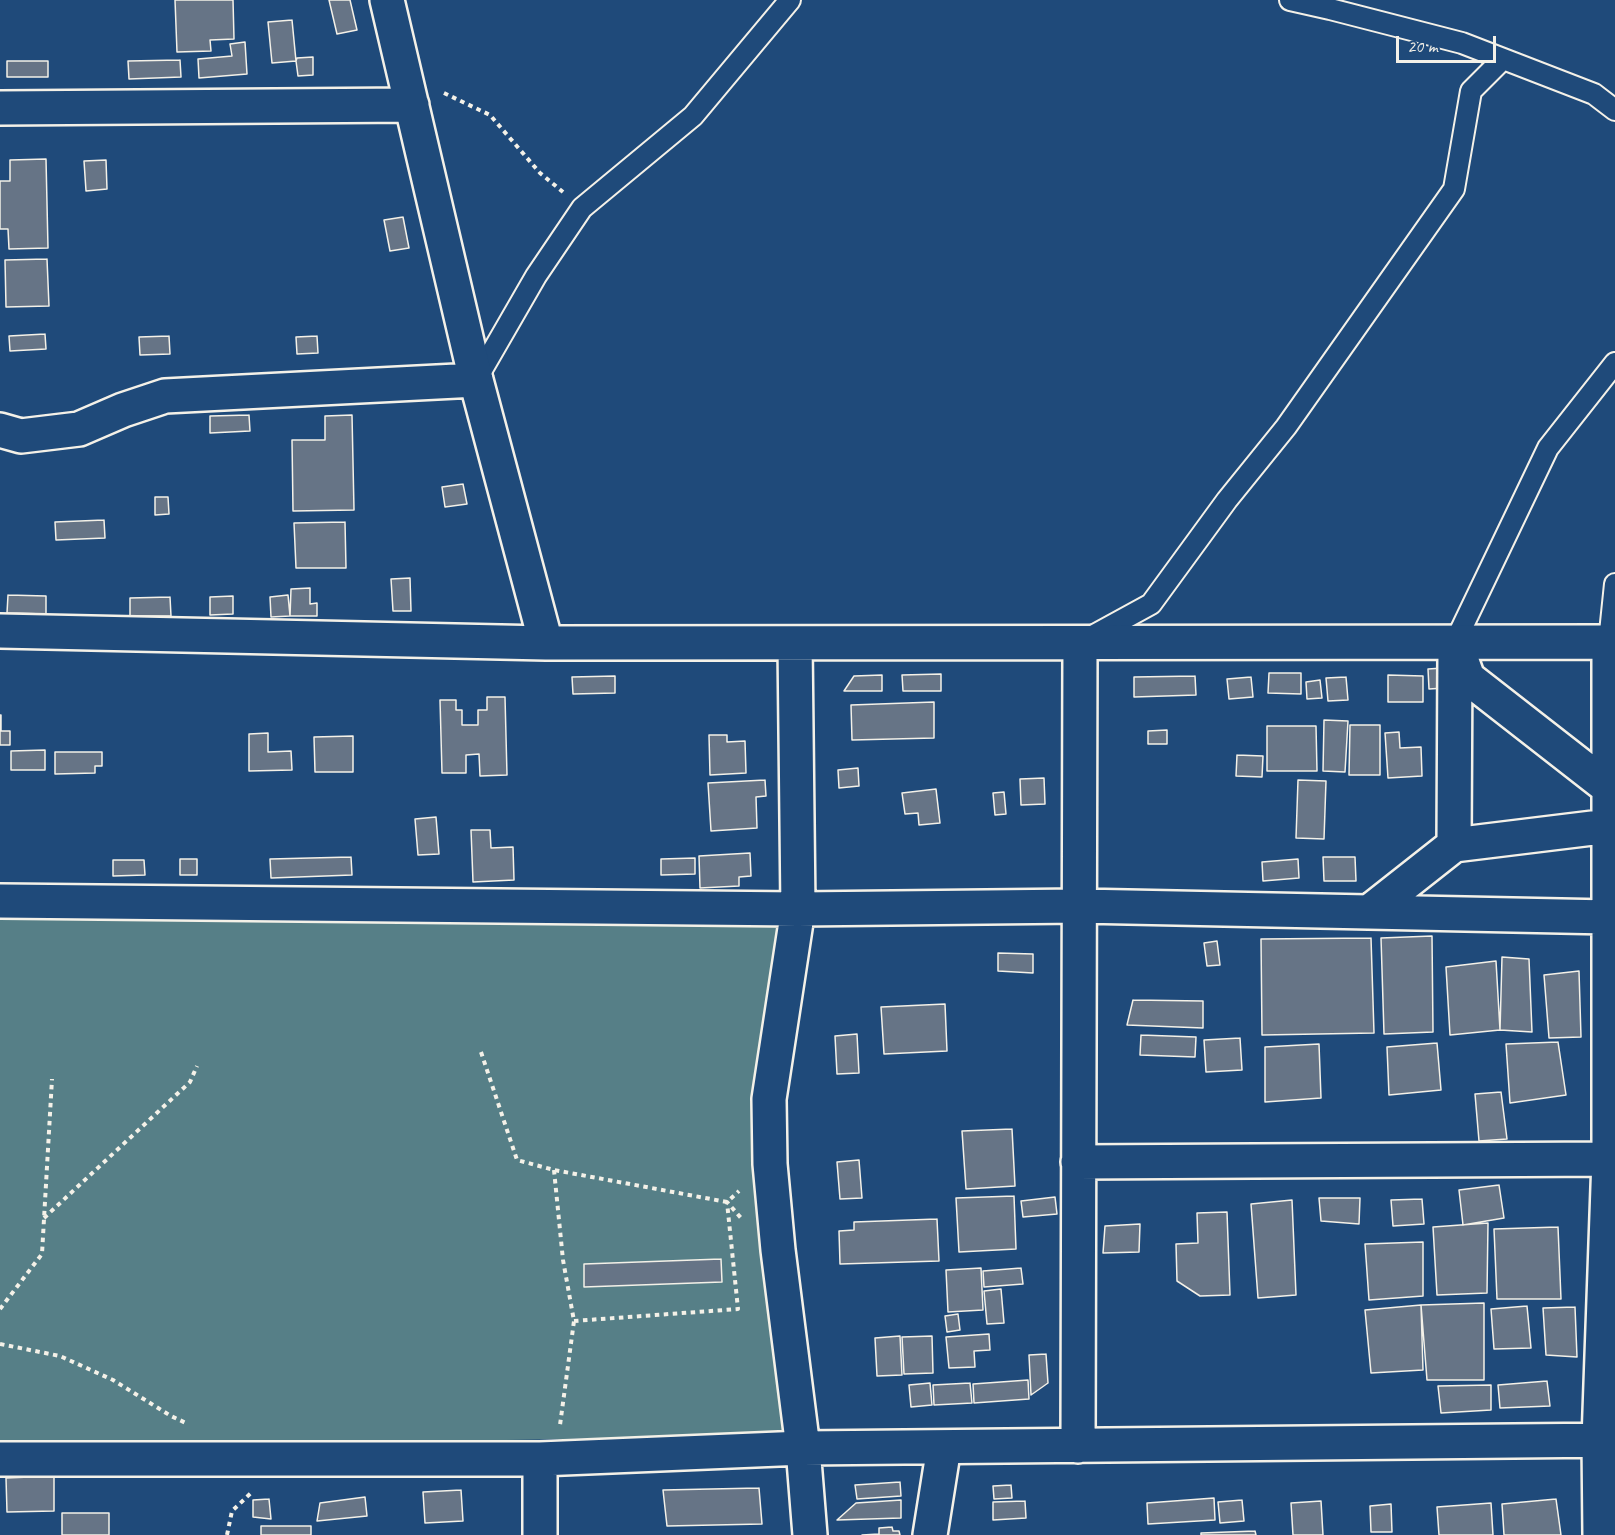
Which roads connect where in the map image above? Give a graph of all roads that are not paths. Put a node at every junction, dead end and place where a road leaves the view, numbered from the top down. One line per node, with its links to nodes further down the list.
1 (387, 0): 5 (street)
2 (790, 0): 9 (lane)
3 (1290, 0): 4 (lane)
4 (1503, 59): 7 (lane); 17 (lane)
5 (409, 94): 6 (street); 9 (street)
6 (0, 108)
7 (1615, 110)
8 (1615, 363): 13 (lane)
9 (476, 380): 10 (street); 15 (street)
10 (0, 430)
11 (1615, 584): 14 (lane)
12 (0, 631): 15 (street)
13 (1455, 642): 14 (street); 17 (street); 18 (street); 20 (street)
14 (1612, 642): 18 (street)
15 (546, 643): 16 (street)
16 (795, 643): 17 (street); 23 (street)
17 (1080, 643): 22 (street)
18 (1609, 788): 19 (street)
19 (1609, 826): 20 (street); 25 (street)
20 (1454, 845): 24 (street)
21 (0, 901): 23 (street)
22 (1080, 906): 23 (street); 24 (street); 28 (street)
23 (798, 909): 32 (street)
24 (1369, 912): 25 (street)
25 (1610, 917): 26 (street)
26 (1612, 962): 27 (street)
27 (1609, 1159): 28 (street); 29 (street)
28 (1078, 1162): 30 (street)
29 (1607, 1440): 30 (street); 38 (street)
30 (1078, 1446): 31 (street)
31 (944, 1447): 32 (street); 37 (street)
32 (803, 1448): 34 (street); 36 (street)
33 (0, 1459): 34 (street)
34 (548, 1459): 35 (street)
35 (540, 1535)
36 (810, 1535)
37 (930, 1535)
38 (1599, 1535)

